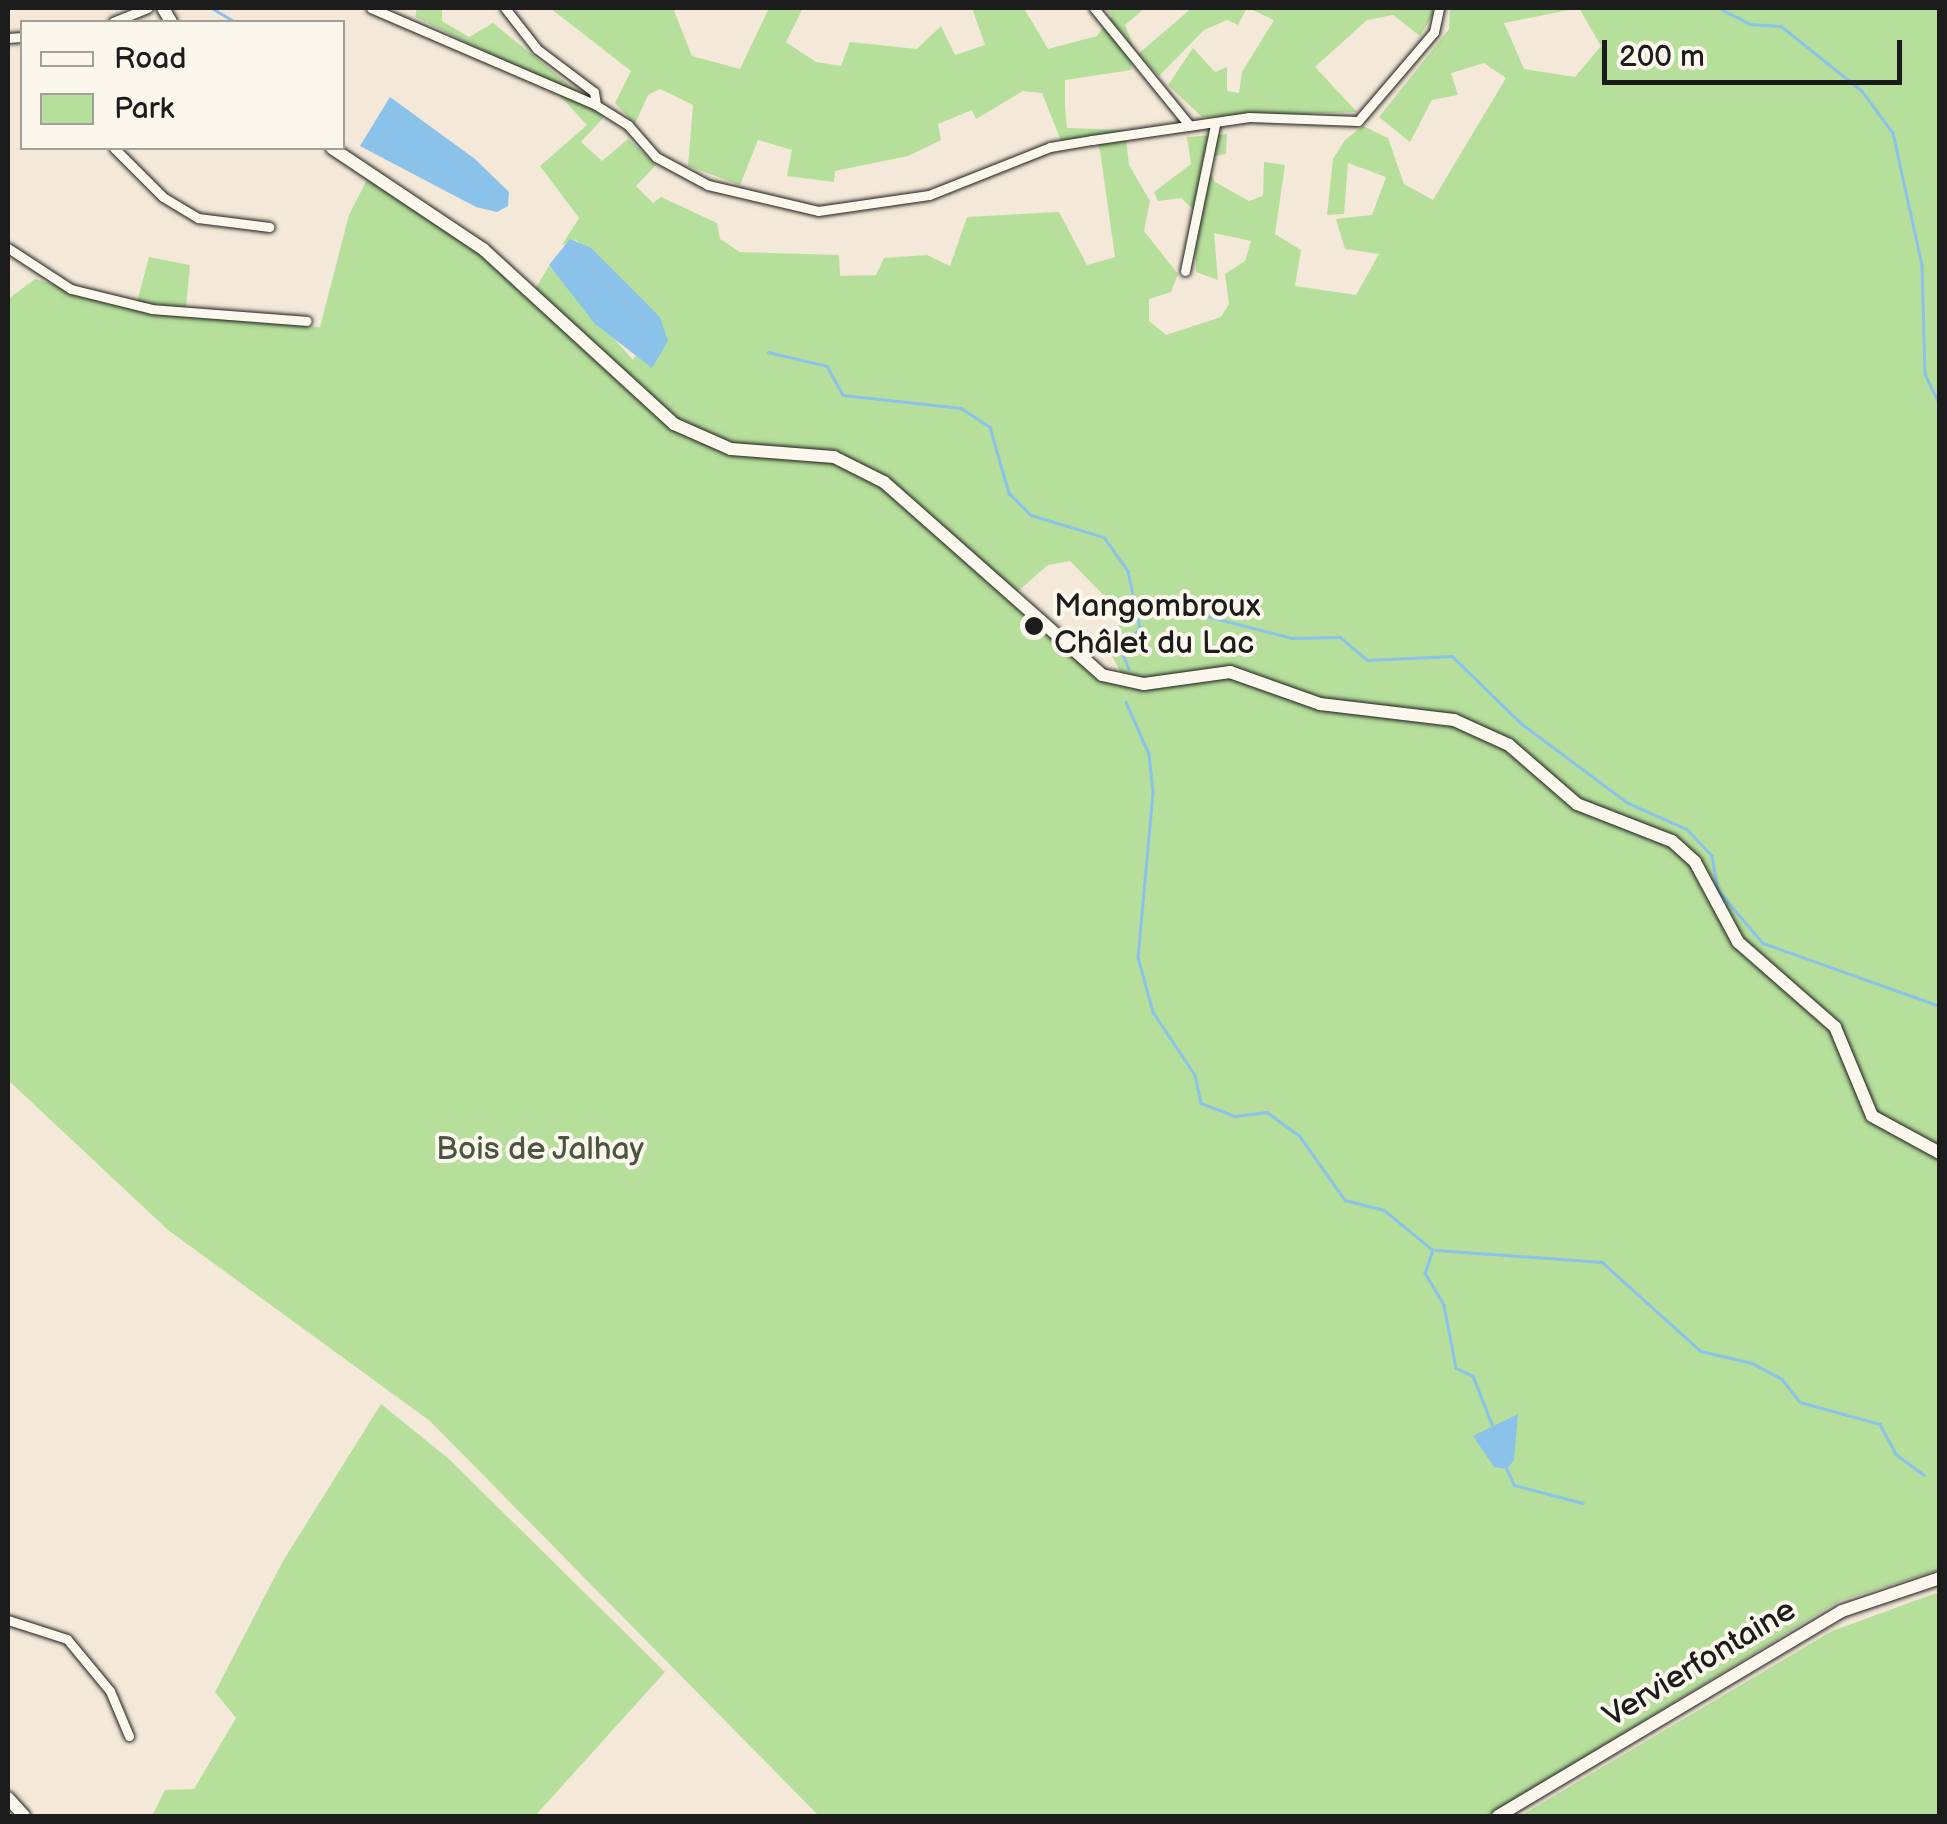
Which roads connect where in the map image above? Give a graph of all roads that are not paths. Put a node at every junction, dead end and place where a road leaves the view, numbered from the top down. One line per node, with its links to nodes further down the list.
1 (147, 8): 6 (street)
2 (371, 8): 7 (street)
3 (504, 8): 7 (street)
4 (1094, 8): 8 (street)
5 (1439, 8): 9 (street)
6 (134, 18)
7 (596, 105): 8 (street)
8 (1189, 125): 9 (street)
9 (1215, 125): 14 (street)
10 (116, 150): 12 (street)
11 (335, 150): 16 (main road)
12 (268, 227)
13 (8, 248): 15 (street)
14 (1185, 272)
15 (307, 322)
16 (1940, 1153)
17 (1940, 1578): 22 (main road, Vervierfontaine)
18 (8, 1620): 19 (street)
19 (129, 1736)
20 (8, 1798): 21 (main road)
21 (24, 1816)
22 (1498, 1816)

